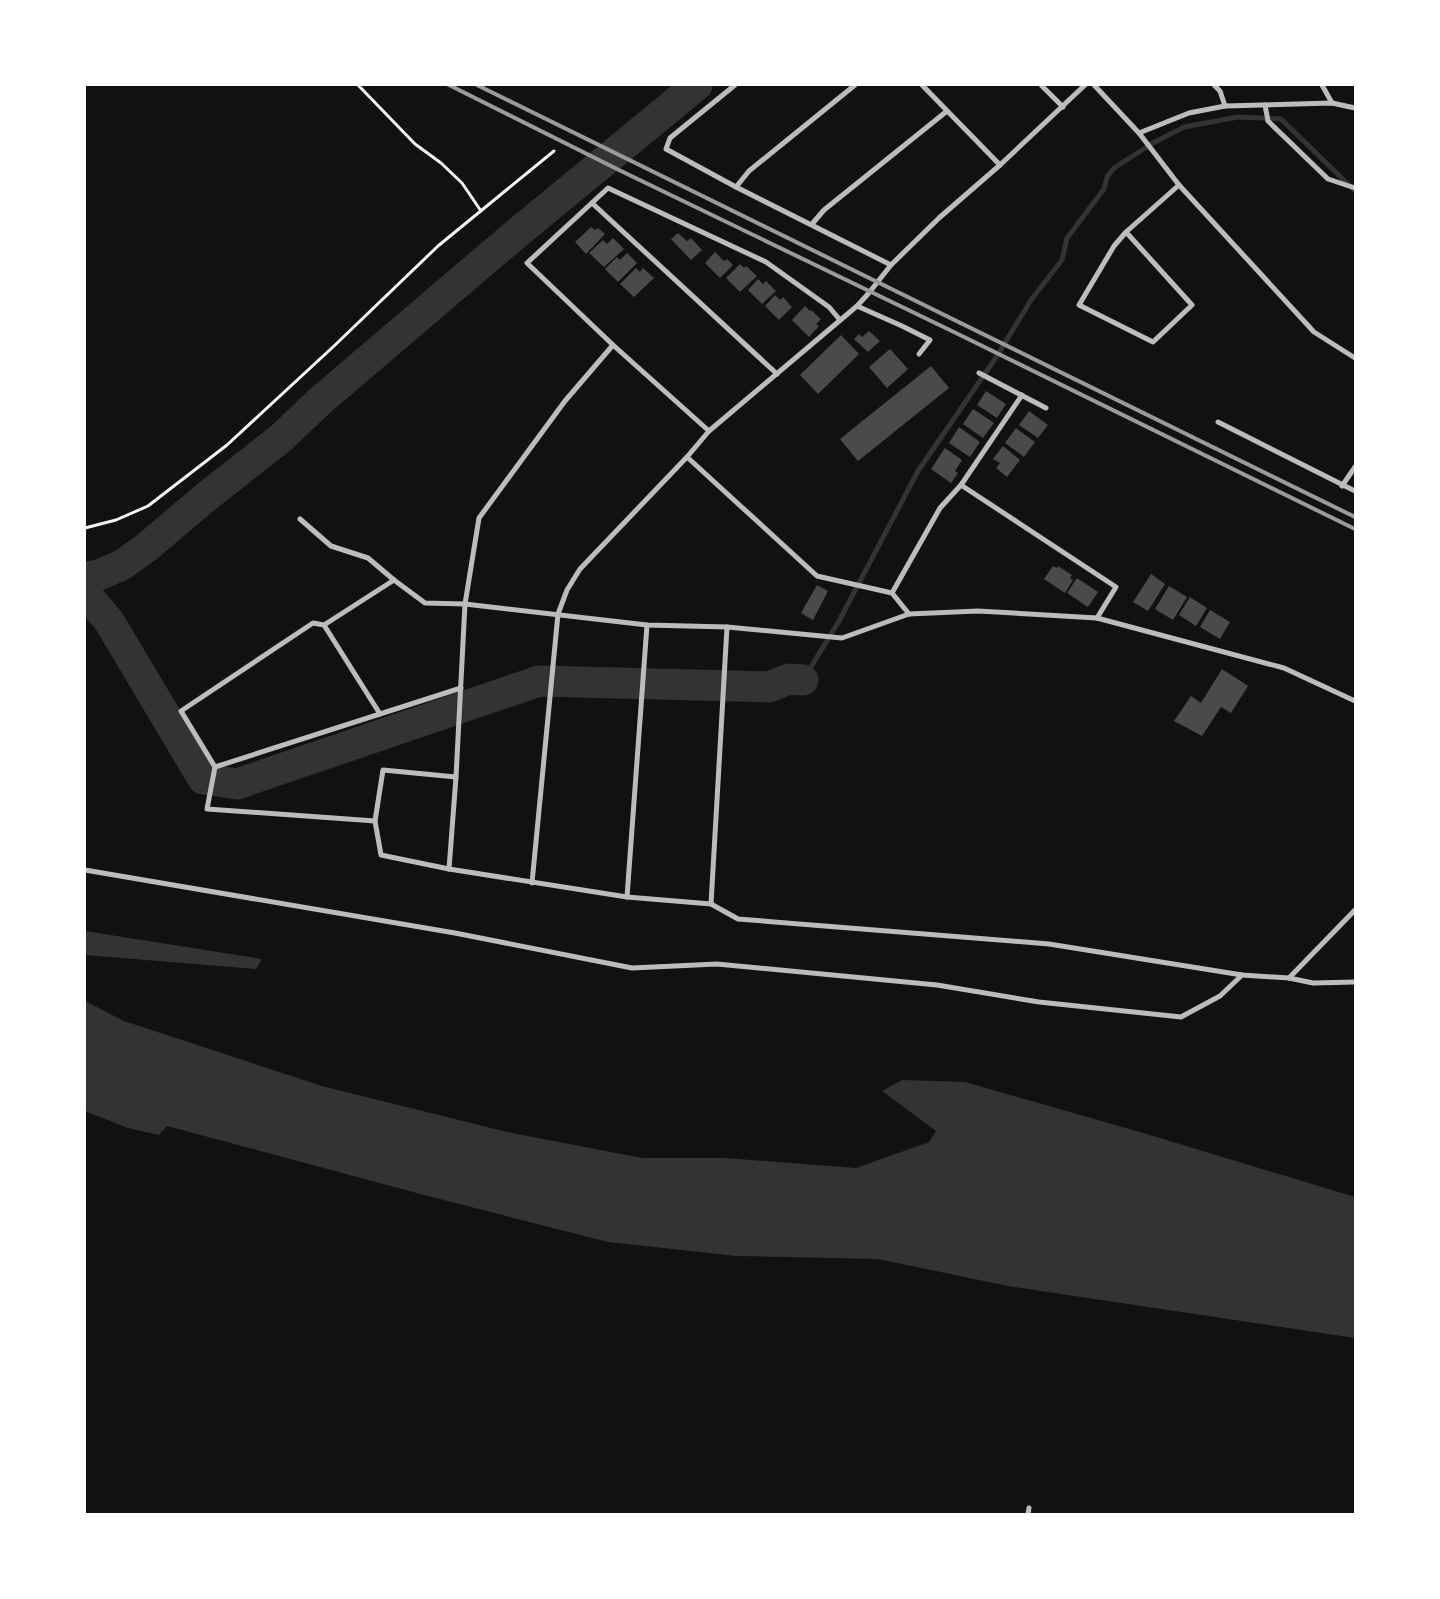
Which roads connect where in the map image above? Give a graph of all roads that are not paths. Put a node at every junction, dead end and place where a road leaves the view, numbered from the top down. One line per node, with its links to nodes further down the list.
1 (735, 85): 18 (street)
2 (855, 85): 18 (street)
3 (922, 85): 14 (street)
4 (1041, 85): 12 (street)
5 (1085, 85): 12 (street)
6 (1094, 85): 15 (street)
7 (1214, 85): 11 (street)
8 (1322, 85): 9 (street)
9 (1332, 103): 10 (street); 13 (street)
10 (1265, 105): 11 (street); 19 (street)
11 (1225, 106): 15 (street)
12 (1063, 107): 16 (street)
13 (1355, 108)
14 (947, 111): 16 (street); 21 (street)
15 (1139, 133): 17 (street)
16 (1000, 165): 23 (street)
17 (1179, 185): 22 (street); 28 (street)
18 (736, 187): 21 (street)
19 (1355, 188)
20 (592, 203): 25 (street); 26 (street); 29 (street)
21 (812, 224): 23 (street)
22 (1126, 232): 22 (street)
23 (891, 265): 24 (street)
24 (857, 306): 25 (street); 27 (street)
25 (840, 320): 29 (street)
26 (613, 345): 34 (street); 43 (street)
27 (919, 354)
28 (1355, 358)
29 (777, 374): 34 (street)
30 (980, 374): 31 (street)
31 (1022, 395): 32 (street); 37 (street)
32 (1046, 408)
33 (1218, 422): 38 (street)
34 (709, 431): 35 (street)
35 (687, 457): 42 (street); 44 (street)
36 (1355, 467): 38 (street)
37 (961, 486): 42 (street); 46 (street)
38 (1342, 486): 39 (street)
39 (1355, 491)
40 (300, 519): 41 (street)
41 (394, 580): 43 (street); 47 (street)
42 (892, 593): 45 (street)
43 (464, 604): 44 (street); 50 (street)
44 (558, 614): 48 (street); 58 (street)
45 (909, 614): 46 (street); 49 (street)
46 (1097, 618): 51 (street)
47 (324, 625): 52 (street); 53 (street)
48 (647, 625): 49 (street); 59 (street)
49 (727, 627): 60 (street)
50 (461, 688): 52 (street); 54 (street)
51 (1355, 701)
52 (380, 714): 53 (street)
53 (215, 767): 55 (street)
54 (456, 777): 55 (street); 56 (street)
55 (375, 821): 56 (street)
56 (449, 869): 58 (street)
57 (85, 870): 62 (street)
58 (532, 883): 59 (street)
59 (628, 897): 60 (street)
60 (711, 904): 62 (street)
61 (1355, 910): 63 (street)
62 (1242, 974): 63 (street)
63 (1289, 978): 64 (street)
64 (1355, 982)

